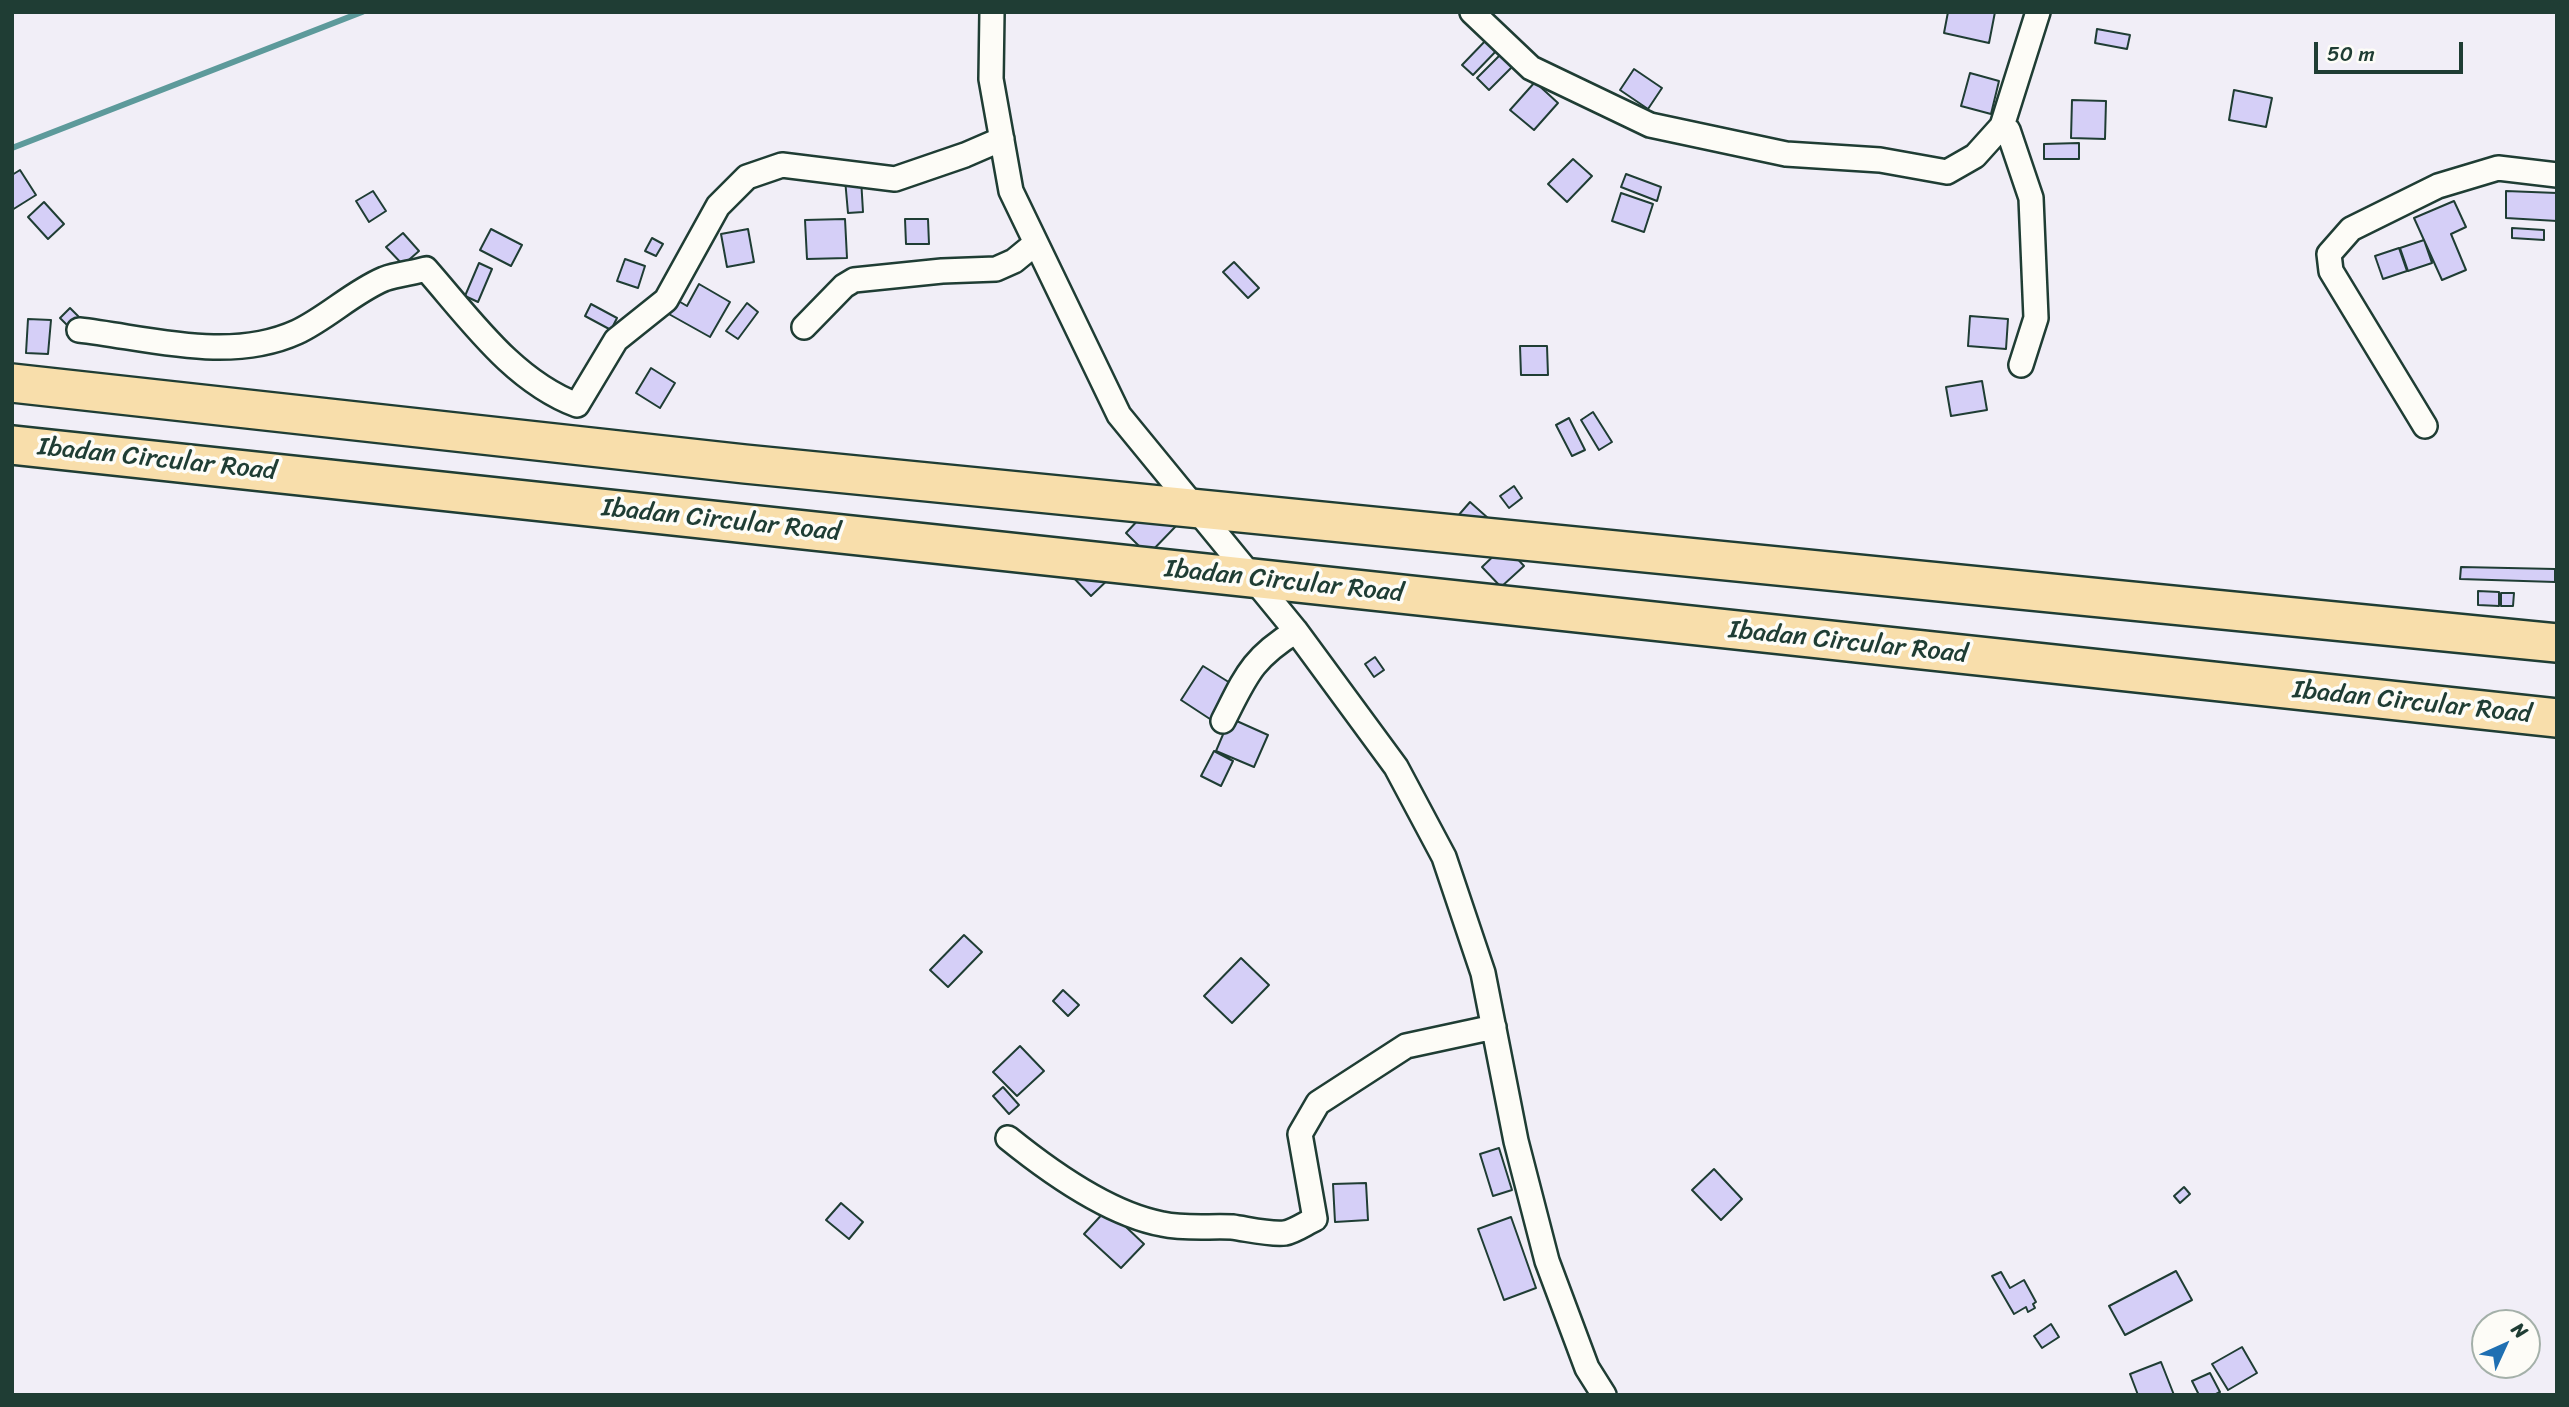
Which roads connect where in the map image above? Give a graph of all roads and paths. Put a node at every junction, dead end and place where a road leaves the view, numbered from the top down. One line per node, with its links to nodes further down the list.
1 (992, 12): 5 (street)
2 (1472, 12): 4 (street)
3 (2038, 12): 4 (street)
4 (2002, 126): 10 (street)
5 (1002, 139): 7 (street); 9 (street)
6 (2557, 176): 12 (street)
7 (1036, 243): 8 (street); 14 (street)
8 (804, 327)
9 (79, 330)
10 (2021, 365)
11 (12, 383): 15 (highway)
12 (2426, 426)
13 (12, 445): 16 (highway, Ibadan Circular Road)
14 (1296, 631): 17 (street); 18 (street)
15 (2557, 643)
16 (2557, 718)
17 (1223, 722)
18 (1494, 1027): 19 (street); 20 (street)
19 (1009, 1139)
20 (1604, 1395)

